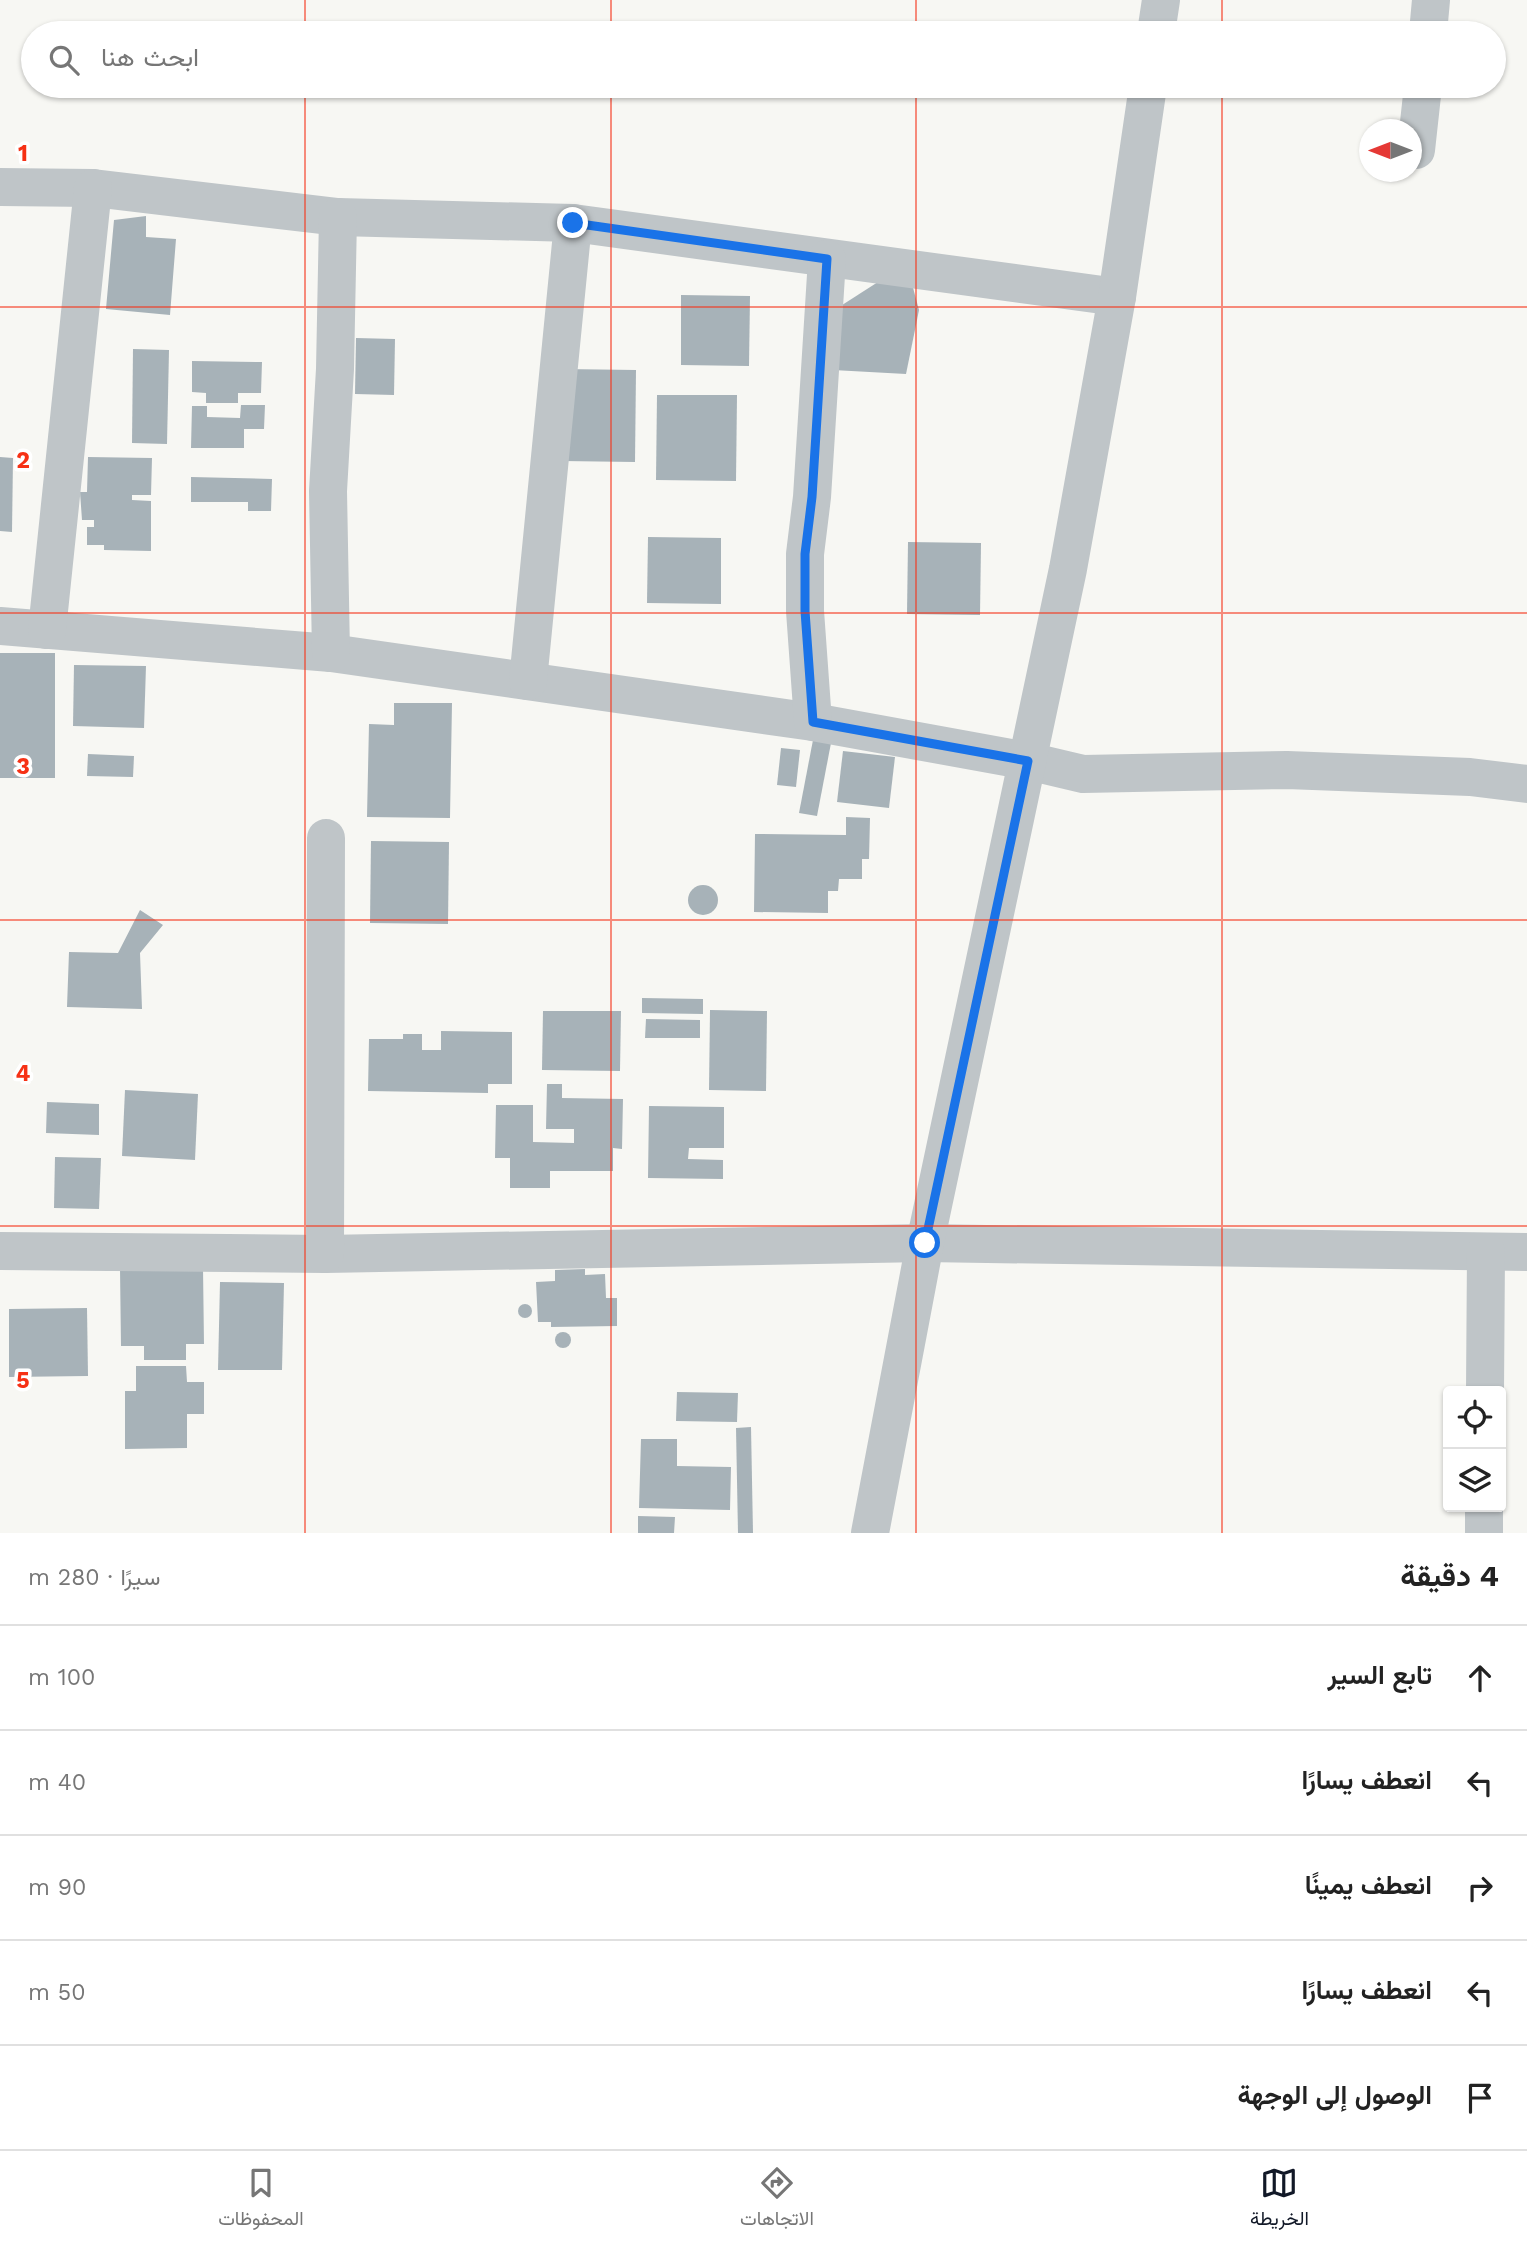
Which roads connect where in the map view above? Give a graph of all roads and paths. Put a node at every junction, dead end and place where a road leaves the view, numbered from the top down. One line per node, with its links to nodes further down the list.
1 (1161, 0): 3 (street)
2 (1432, 0): 4 (street)
3 (1158, 21)
4 (1429, 21)
5 (1146, 98): 13 (street)
6 (1422, 98): 7 (street)
7 (1419, 119)
8 (0, 187): 9 (street)
9 (93, 188): 10 (street); 15 (street)
10 (338, 217): 11 (street); 16 (street)
11 (573, 223): 12 (street); 17 (street)
12 (827, 259): 13 (street); 18 (street)
13 (1117, 297): 19 (street)
14 (0, 626): 15 (street)
15 (47, 630): 16 (street)
16 (331, 653): 17 (street)
17 (528, 681): 18 (street)
18 (813, 722): 19 (street)
19 (1028, 761): 20 (street); 22 (street)
20 (1527, 784)
21 (326, 838): 26 (street)
22 (925, 1243): 24 (street); 26 (street); 29 (street)
23 (0, 1251): 26 (street)
24 (1486, 1252): 25 (street); 27 (street)
25 (1527, 1252)
26 (325, 1254)
27 (1485, 1386)
28 (1484, 1512): 30 (street)
29 (870, 1533)
30 (1484, 1533)

